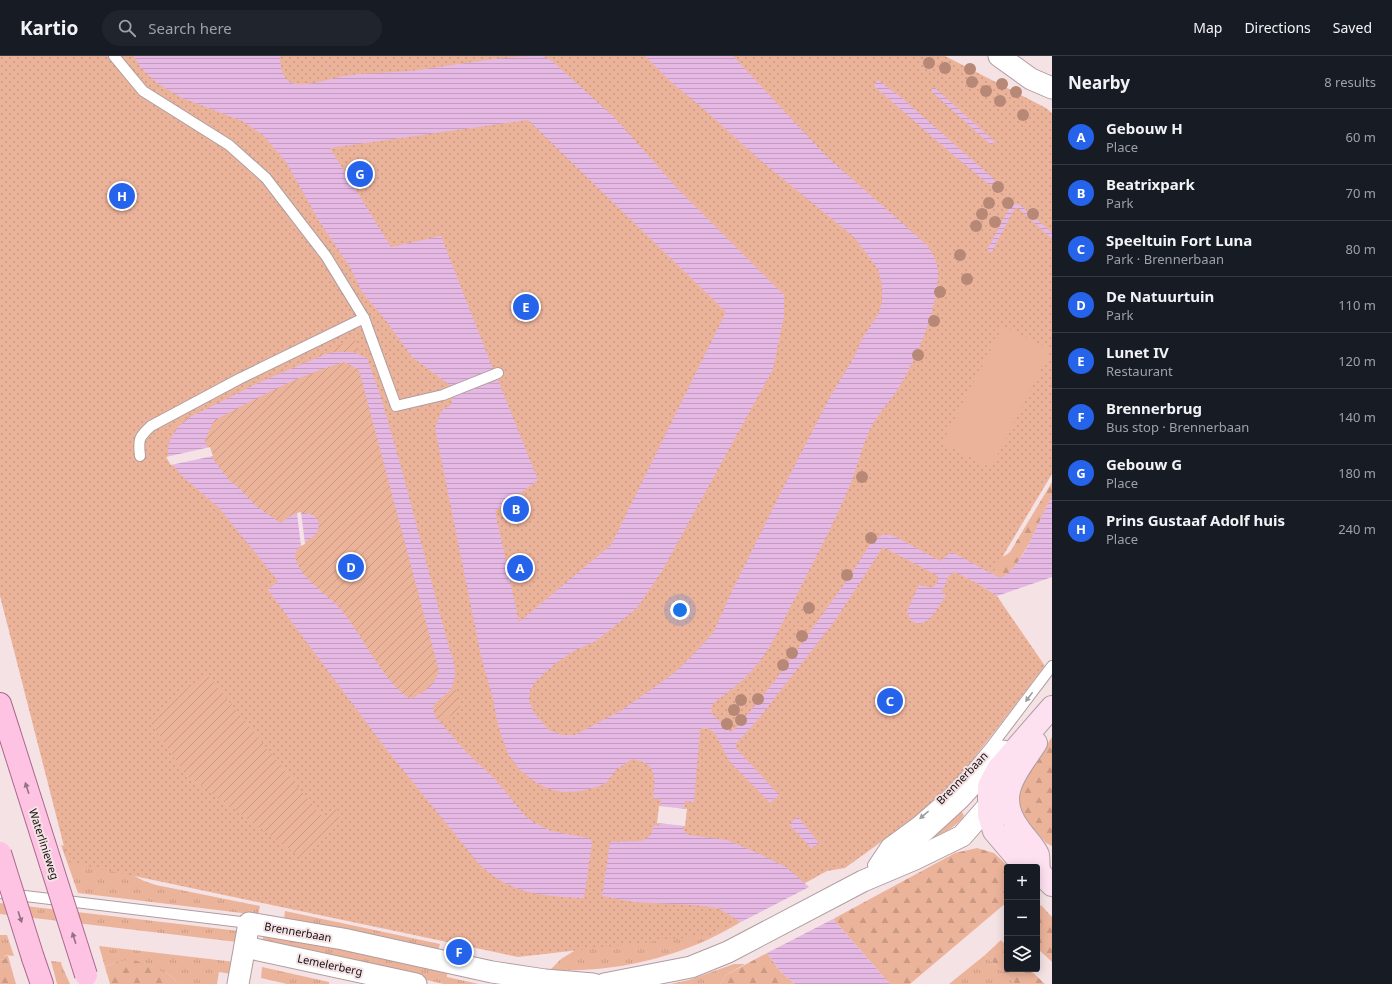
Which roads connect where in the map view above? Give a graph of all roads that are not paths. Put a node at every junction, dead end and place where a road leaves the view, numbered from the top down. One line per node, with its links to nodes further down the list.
1 (114, 56): 4 (lane)
2 (999, 56): 3 (street)
3 (1052, 88)
4 (364, 318): 5 (lane); 6 (lane)
5 (498, 373)
6 (140, 456)
7 (1052, 666): 17 (lane, Brennerbaan, one-way to 17)
8 (0, 704): 22 (main road, Waterlinieweg, one-way to 8, bridge)
9 (1048, 713): 10 (street, Brennerbaan); 11 (street, Brennerbaan); 12 (street, Brennerbaan)
10 (1012, 779): 12 (street, Brennerbaan); 13 (street, Brennerbaan)
11 (952, 805): 12 (street, Brennerbaan); 17 (street, Brennerbaan)
12 (989, 806): 13 (street, Brennerbaan); 14 (street, Brennerbaan)
13 (1008, 832): 14 (street, Brennerbaan); 16 (street)
14 (962, 836): 17 (street, Brennerbaan)
15 (0, 853): 21 (main road, one-way to 21, bridge)
16 (1033, 864)
17 (863, 881): 29 (street, Brennerbaan)
18 (0, 893): 19 (lane, Brennerbaan)
19 (249, 923): 20 (street); 23 (street, Brennerbaan)
20 (244, 947): 26 (street); 27 (street, Lemelerberg)
21 (33, 958): 24 (main road); 25 (main road)
22 (88, 981)
23 (545, 982): 28 (street, Brennerbaan)
24 (32, 984)
25 (42, 984)
26 (238, 984)
27 (416, 984)
28 (593, 984)
29 (604, 984)

